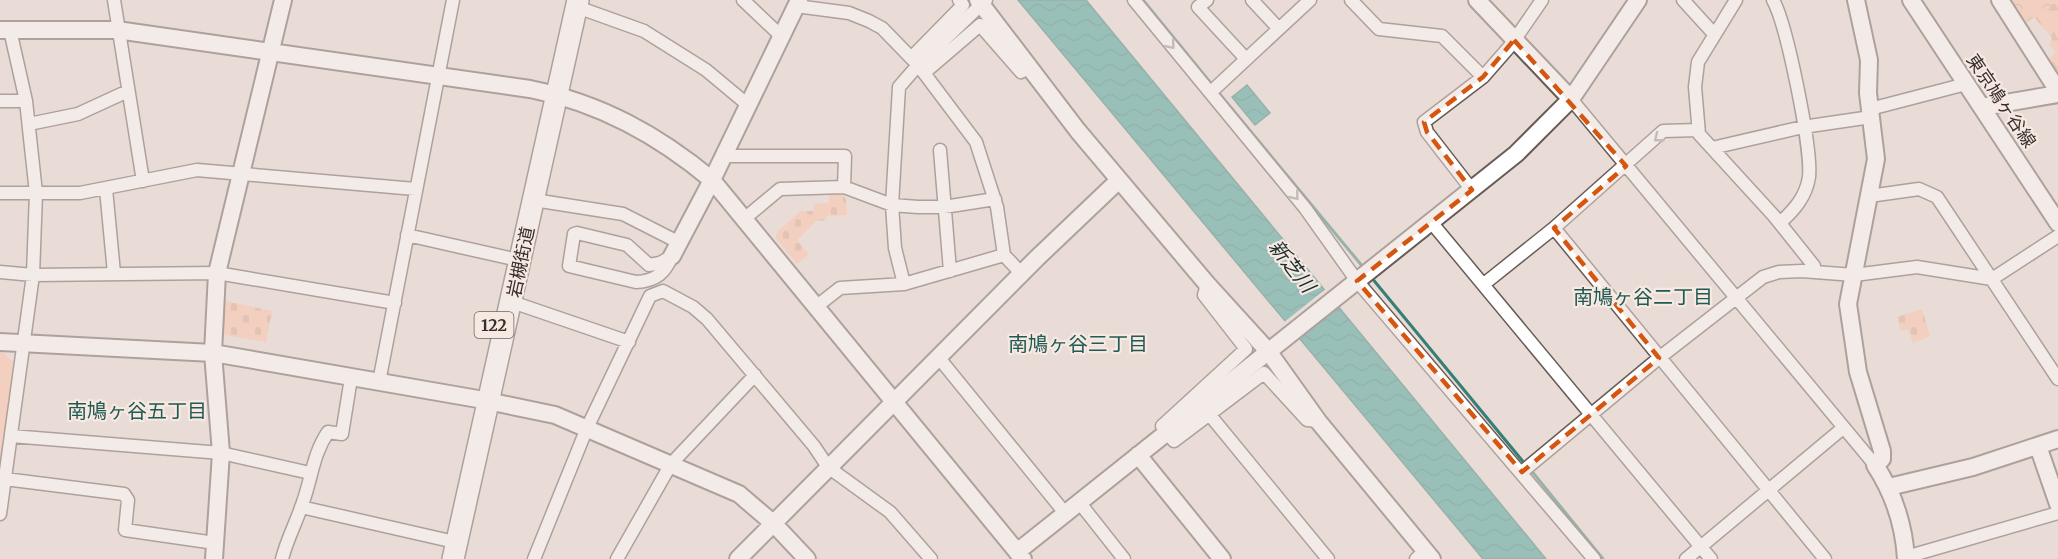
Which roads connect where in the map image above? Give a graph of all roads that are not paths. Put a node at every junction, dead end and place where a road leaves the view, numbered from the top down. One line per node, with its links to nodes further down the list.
1 (114, 0): 25 (street)
2 (283, 0): 29 (street)
3 (453, 0): 33 (street)
4 (743, 0): 27 (street)
5 (959, 0): 31 (street)
6 (1207, 0): 30 (street)
7 (1252, 0): 23 (street)
8 (1310, 0): 23 (street)
9 (1351, 0): 34 (street)
10 (1477, 0): 28 (street)
11 (1542, 0): 28 (street)
12 (1638, 0): 40 (street)
13 (1683, 0): 26 (street)
14 (1736, 0): 26 (street)
15 (1773, 0): 47 (street)
16 (1856, 0): 45 (street)
17 (1911, 0): 35 (street, 東京鳩ヶ谷線)
18 (2000, 0): 38 (street)
19 (982, 1): 31 (street); 32 (street)
20 (1136, 1): 37 (street, one-way to 37)
21 (574, 2): 39 (highway, 岩槻街道 / 122); 43 (street)
22 (798, 3): 27 (street); 31 (street)
23 (1278, 28): 30 (street)
24 (5, 30): 25 (street); 42 (street)
25 (117, 30): 29 (street); 36 (street)
26 (1714, 34): 48 (street)
27 (782, 36): 43 (street)
28 (1514, 40): 34 (street); 40 (street)
29 (271, 50): 33 (street); 53 (street)
30 (1246, 59): 37 (street)
31 (918, 65): 32 (street); 64 (street); 66 (street)
32 (1029, 68): 55 (street)
33 (438, 75): 39 (street); 59 (street)
34 (1483, 77): 60 (street)
35 (1966, 84): 44 (street, 東京鳩ヶ谷線); 45 (street)
36 (128, 91): 46 (street); 56 (street)
37 (1210, 92): 89 (street, one-way to 89)
38 (2058, 92): 44 (street)
39 (552, 93): 54 (street); 65 (highway, 岩槻街道 / 122); 77 (highway, 岩槻街道 / 122)
40 (1571, 99): 52 (street); 60 (street)
41 (0, 101): 42 (street)
42 (27, 101): 46 (street)
43 (748, 105): 51 (street)
44 (1982, 107): 70 (street, 東京鳩ヶ谷線)
45 (1870, 113): 47 (street); 63 (street)
46 (28, 124): 62 (street)
47 (1803, 127): 49 (street); 71 (street)
48 (1698, 130): 49 (street); 52 (street, one-way to 52)
49 (1712, 148): 71 (street)
50 (940, 150): 67 (street)
51 (724, 156): 54 (street); 57 (street)
52 (1626, 166): 72 (street); 93 (street)
53 (242, 172): 56 (street); 59 (street); 83 (street)
54 (712, 180): 68 (street); 75 (street)
55 (1119, 180): 84 (street); 91 (street)
56 (143, 181): 58 (street)
57 (844, 187): 66 (street); 68 (street)
58 (105, 189): 62 (street); 82 (street)
59 (415, 189): 73 (street)
60 (1472, 190): 69 (street)
61 (0, 193): 62 (street)
62 (36, 193): 85 (street)
63 (1869, 196): 86 (street); 87 (street)
64 (995, 199): 67 (street); 76 (street)
65 (534, 200): 75 (street); 94 (highway, 岩槻街道 / 122)
66 (892, 205): 67 (street); 90 (street)
67 (944, 207): 79 (street)
68 (744, 219): 96 (street)
69 (1431, 222): 89 (street); 92 (street)
70 (2058, 223)
71 (1780, 224): 81 (street)
72 (1554, 228): 92 (street); 103 (street)
73 (407, 235): 77 (street); 95 (street)
74 (2058, 236): 87 (street)
75 (675, 249): 78 (street); 88 (street)
76 (1004, 255): 79 (street); 84 (street)
77 (509, 258): 108 (highway, 岩槻街道 / 122)
78 (645, 263): 88 (street); 88 (street)
79 (950, 271): 90 (street)
80 (0, 272): 85 (street)
81 (1814, 272): 86 (street); 93 (street)
82 (114, 273): 83 (street); 85 (street)
83 (217, 273): 95 (street); 101 (street)
84 (1022, 274): 102 (street)
85 (33, 275): 99 (street)
86 (1854, 275): 87 (street); 122 (street)
87 (1992, 279): 106 (street)
88 (636, 282)
89 (1354, 283): 100 (street); 124 (street)
90 (904, 284): 96 (street)
91 (1207, 284): 100 (street); 115 (street)
92 (1484, 284): 111 (street)
93 (1734, 297): 103 (street); 114 (street)
94 (512, 302): 98 (street); 108 (highway, 岩槻街道 / 122)
95 (395, 303): 107 (street)
96 (817, 306): 109 (street)
97 (0, 342): 99 (street)
98 (629, 342): 104 (street); 113 (street)
99 (23, 343): 101 (street); 116 (street)
100 (1270, 349): 112 (street); 115 (street)
101 (213, 353): 105 (street); 119 (street)
102 (939, 358): 109 (street); 132 (street)
103 (1659, 358): 111 (street); 128 (street)
104 (755, 375): 121 (street); 123 (street)
105 (351, 378): 107 (street); 125 (street)
106 (2058, 380)
107 (380, 382): 108 (street)
108 (483, 400): 113 (street); 138 (highway, 岩槻街道 / 122)
109 (895, 402): 123 (street); 140 (street)
110 (1209, 414): 112 (street); 115 (street); 150 (street)
111 (1592, 415): 124 (street); 136 (street)
112 (1318, 421): 139 (street)
113 (587, 428): 121 (street); 143 (street)
114 (1843, 428): 122 (street); 128 (street)
115 (1166, 432): 120 (street)
116 (11, 436): 119 (street); 126 (street)
117 (2058, 439): 118 (street)
118 (2038, 446): 127 (street); 130 (street)
119 (221, 453): 125 (street); 137 (street)
120 (1138, 455): 129 (street); 149 (street)
121 (671, 464): 135 (street); 144 (street)
122 (1875, 465): 127 (street)
123 (828, 467): 135 (street); 147 (street)
124 (1522, 472): 151 (street)
125 (310, 473): 131 (street)
126 (5, 479): 134 (street); 137 (street)
127 (1890, 487): 141 (street)
128 (1770, 491): 136 (street); 154 (street)
129 (1078, 502): 132 (street); 148 (street)
130 (2058, 504)
131 (301, 507): 138 (street); 142 (street)
132 (1065, 513): 140 (street)
133 (2058, 513): 141 (street)
134 (0, 514)
135 (774, 524): 145 (street); 146 (street)
136 (1701, 547): 152 (street); 153 (street)
137 (215, 551)
138 (447, 553)
139 (1424, 556)
140 (1016, 557)
141 (1906, 558)
142 (282, 559)
143 (534, 559)
144 (617, 559)
145 (738, 559)
146 (807, 559)
147 (931, 559)
148 (1124, 559)
149 (1222, 559)
150 (1328, 559)
151 (1594, 559)
152 (1686, 559)
153 (1711, 559)
154 (1826, 559)

